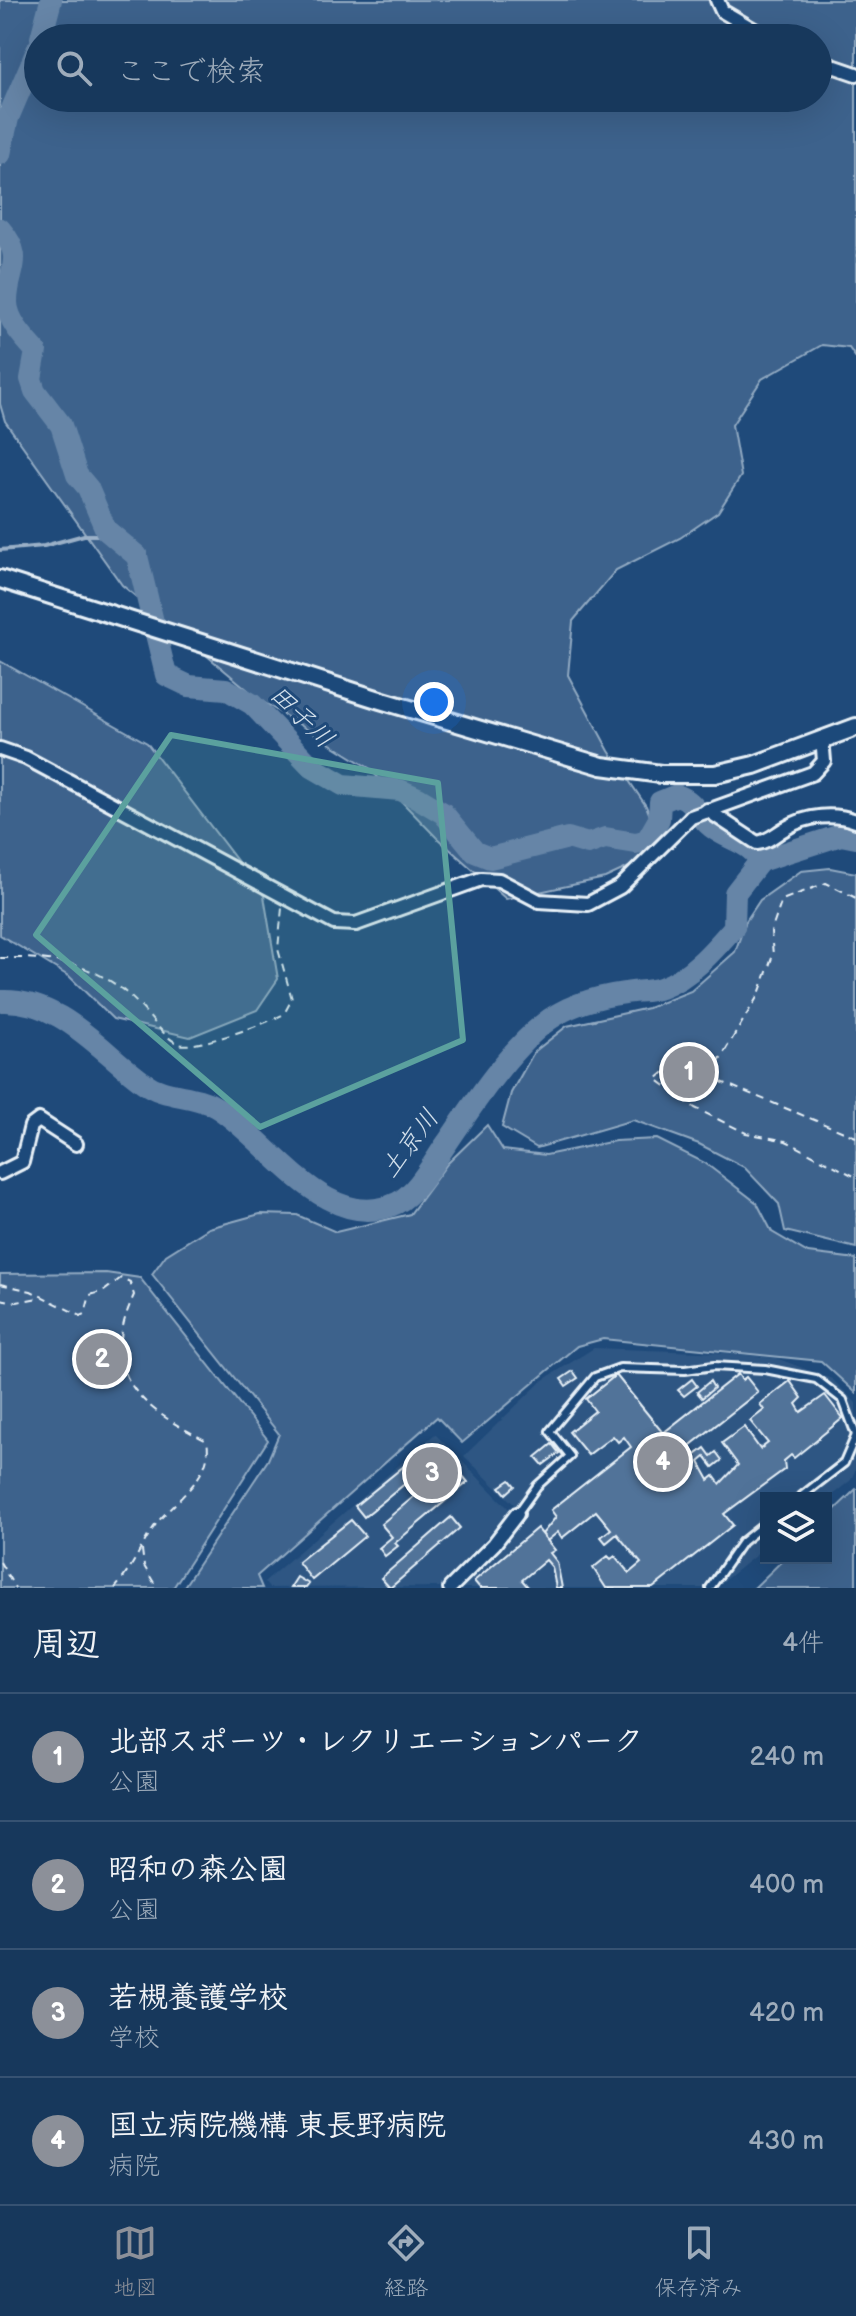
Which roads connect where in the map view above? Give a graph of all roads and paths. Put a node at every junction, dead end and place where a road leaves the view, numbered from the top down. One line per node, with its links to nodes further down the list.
1 (717, 0): 2 (street)
2 (744, 24)
3 (832, 66): 4 (street)
4 (856, 74)
5 (0, 579): 7 (street)
6 (856, 727): 7 (street)
7 (822, 738): 9 (street)
8 (0, 749): 11 (street)
9 (706, 810): 10 (street); 11 (street)
10 (856, 821)
11 (285, 896): 13 (path)
12 (856, 898): 14 (path)
13 (0, 958)
14 (709, 1076): 15 (path); 18 (path)
15 (856, 1137)
16 (76, 1144): 17 (street)
17 (0, 1173)
18 (856, 1177)
19 (0, 1284): 20 (path)
20 (39, 1298): 21 (path); 26 (path)
21 (0, 1299)
22 (856, 1435): 23 (lane); 24 (lane)
23 (807, 1492)
24 (517, 1514): 31 (street)
25 (760, 1528): 32 (lane)
26 (142, 1550): 29 (path); 30 (path)
27 (0, 1562): 28 (path)
28 (15, 1588)
29 (115, 1588)
30 (157, 1588)
31 (450, 1588)
32 (710, 1588)

